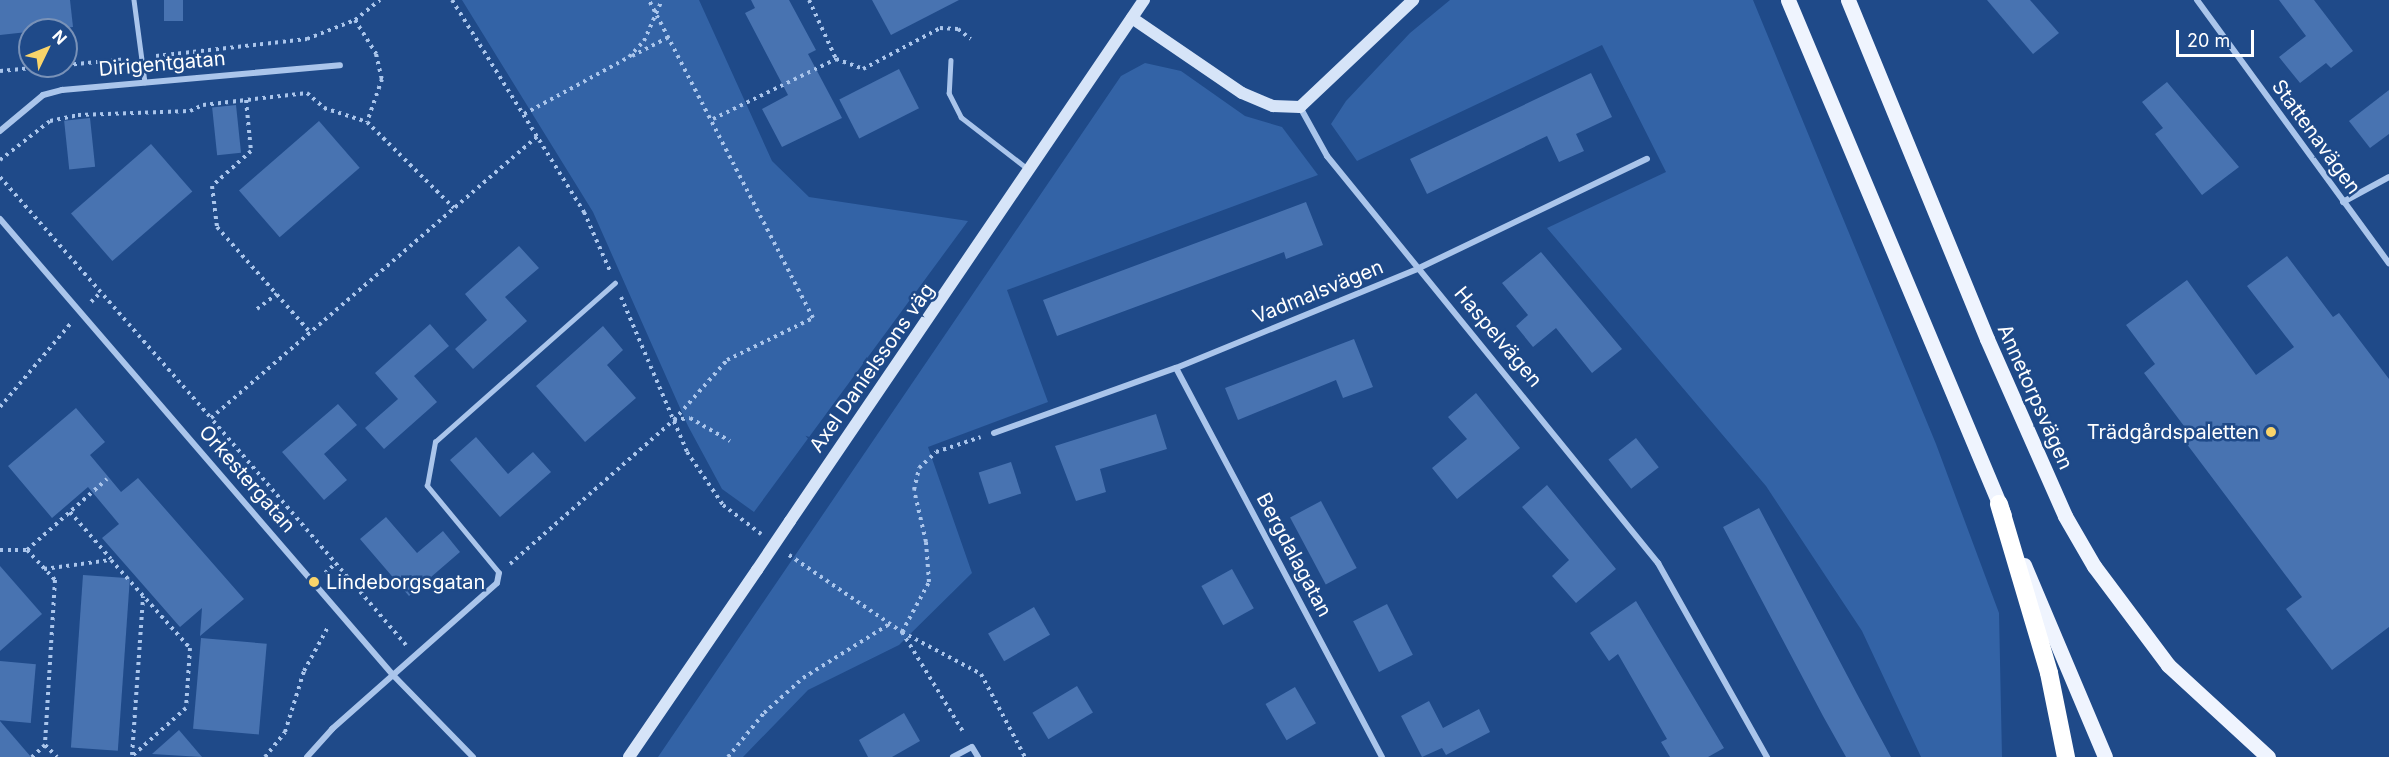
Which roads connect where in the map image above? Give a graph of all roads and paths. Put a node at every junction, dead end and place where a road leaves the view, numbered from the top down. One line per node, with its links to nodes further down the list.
1 (134, 0): 18 (lane)
2 (380, 0): 14 (path)
3 (452, 0): 28 (path)
4 (649, 0): 12 (path)
5 (662, 0): 12 (path)
6 (809, 0): 19 (path)
7 (1144, 0): 13 (street, Axel Danielssons väg)
8 (1413, 0): 27 (street)
9 (1788, 0): 56 (main road)
10 (1848, 0): 90 (main road, Annetorpsvägen)
11 (2197, 0): 38 (street, Stattenavägen)
12 (657, 16): 15 (path); 17 (path)
13 (1132, 18): 27 (street); 35 (street, Axel Danielssons väg)
14 (356, 20): 18 (path); 30 (path)
15 (669, 37): 17 (path); 29 (path)
16 (971, 39): 19 (path)
17 (629, 57): 28 (path)
18 (142, 58): 21 (path); 25 (lane)
19 (836, 59): 29 (path)
20 (951, 60): 35 (lane)
21 (78, 64)
22 (340, 65): 25 (street, Dirigentgatan)
23 (18, 69): 24 (path)
24 (0, 71)
25 (144, 82): 31 (street, Dirigentgatan)
26 (246, 100): 30 (path); 34 (path); 45 (path)
27 (1300, 107): 42 (street, Haspelvägen)
28 (524, 114): 32 (path)
29 (713, 119): 52 (path)
30 (367, 122): 39 (path)
31 (0, 131)
32 (537, 136): 39 (path); 43 (path)
33 (1647, 159): 42 (street, Vadmalsvägen)
34 (0, 160)
35 (1030, 171): 82 (street, Axel Danielssons väg, bridge)
36 (0, 177): 44 (path)
37 (2389, 177): 38 (street)
38 (2343, 202): 41 (street, Stattenavägen)
39 (454, 208): 48 (path)
40 (0, 219): 47 (street, Orkestergatan)
41 (2389, 264)
42 (1417, 269): 49 (street, Vadmalsvägen); 87 (street, Haspelvägen)
43 (615, 284): 52 (path); 66 (lane)
44 (101, 292): 47 (path); 51 (path)
45 (277, 294): 46 (path); 48 (path)
46 (257, 309)
47 (81, 312): 50 (path); 72 (street, Orkestergatan)
48 (310, 332): 51 (path)
49 (1176, 368): 53 (street, Vadmalsvägen); 86 (street, Bergdalagatan)
50 (0, 407)
51 (211, 418): 63 (path)
52 (674, 420): 54 (path); 58 (path); 66 (path)
53 (994, 433): 70 (path)
54 (730, 441)
55 (107, 479): 57 (path)
56 (1999, 504): 88 (highway); 89 (main road)
57 (70, 512): 60 (path); 62 (path)
58 (764, 537)
59 (0, 550): 60 (path)
60 (27, 550): 64 (path)
61 (783, 551): 69 (path)
62 (111, 560): 64 (path); 67 (path)
63 (336, 563): 65 (path); 71 (path)
64 (44, 569): 73 (path)
65 (324, 573)
66 (499, 573): 71 (street)
67 (143, 596): 78 (path); 78 (path)
68 (323, 621): 79 (path)
69 (891, 623): 70 (path); 75 (path)
70 (902, 632): 74 (path); 85 (path)
71 (415, 654): 72 (street)
72 (392, 674): 80 (street); 81 (street, Orkestergatan)
73 (45, 745): 76 (path); 77 (path)
74 (972, 747): 83 (street); 84 (street)
75 (731, 756)
76 (32, 757)
77 (57, 757)
78 (132, 757)
79 (265, 757)
80 (307, 757)
81 (472, 757)
82 (629, 757)
83 (953, 757)
84 (978, 757)
85 (1025, 757)
86 (1382, 757)
87 (1767, 757)
88 (2066, 757)
89 (2105, 757)
90 (2268, 757)

